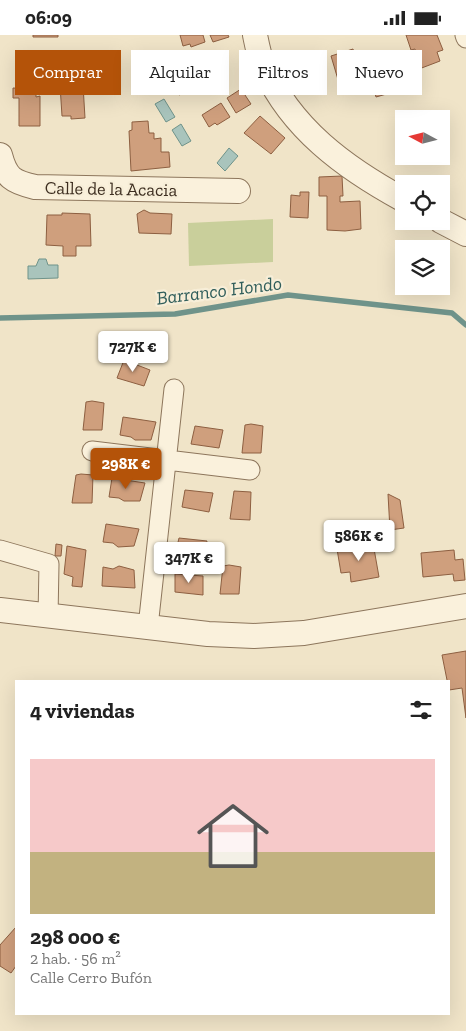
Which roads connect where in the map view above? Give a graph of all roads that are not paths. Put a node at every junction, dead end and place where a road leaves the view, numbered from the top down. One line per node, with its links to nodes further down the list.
1 (255, 35): 4 (street)
2 (0, 155): 3 (street, Calle de la Acacia)
3 (238, 191)
4 (395, 196)
5 (450, 226): 6 (street)
6 (466, 234)
7 (174, 389): 9 (street)
8 (92, 451): 9 (street)
9 (166, 460): 10 (street); 15 (street)
10 (250, 470)
11 (0, 550): 14 (street)
12 (466, 606): 15 (street)
13 (0, 610): 14 (street)
14 (48, 617): 15 (street)
15 (148, 627)

